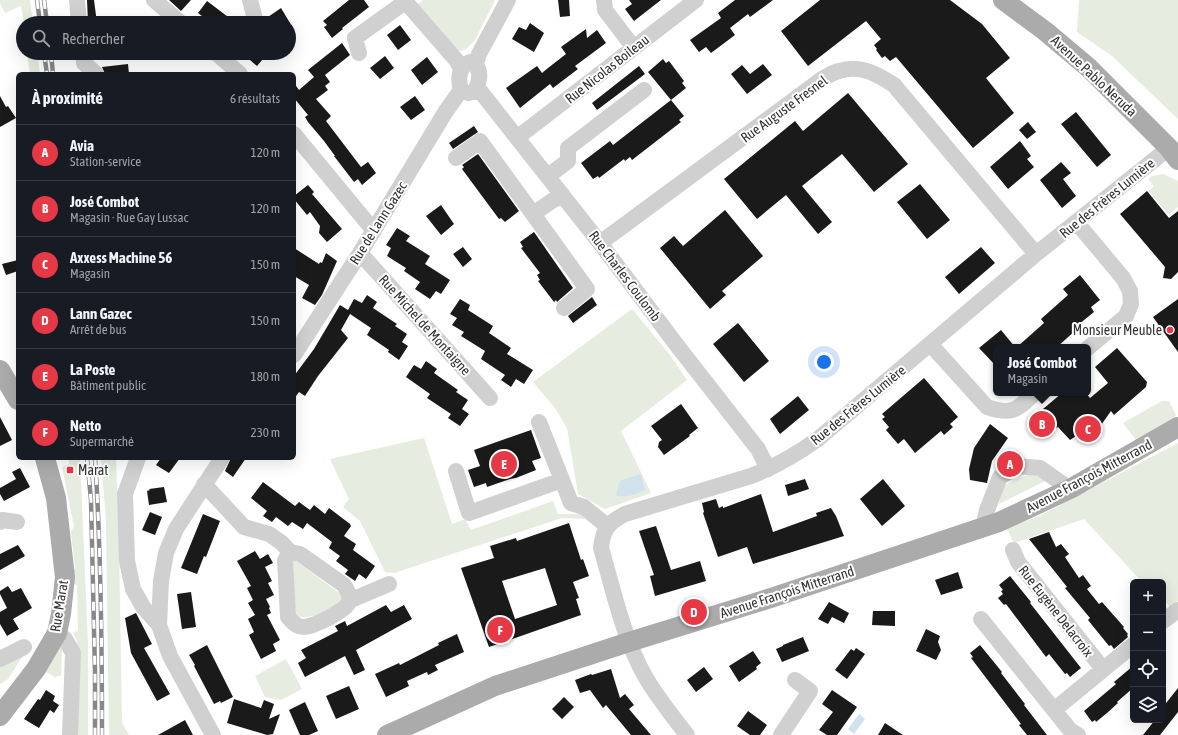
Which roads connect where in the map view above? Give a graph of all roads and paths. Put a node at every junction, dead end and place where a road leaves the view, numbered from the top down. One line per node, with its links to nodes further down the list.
1 (77, 0): 9 (street)
2 (154, 0): 10 (street)
3 (250, 0): 11 (street)
4 (508, 0): 16 (street)
5 (604, 0): 12 (street)
6 (696, 0): 12 (street, Rue Nicolas Boileau)
7 (1003, 0): 24 (main road, Avenue Pablo Neruda)
8 (405, 1): 13 (street); 16 (street)
9 (79, 16)
10 (173, 16)
11 (254, 16)
12 (634, 48): 23 (street, Rue Nicolas Boileau)
13 (359, 53)
14 (84, 60): 17 (street)
15 (233, 60): 18 (street)
16 (468, 67): 19 (street); 20 (street)
17 (94, 72)
18 (239, 72)
19 (477, 87): 20 (street); 23 (street, Rue Charles Coulomb)
20 (461, 90): 30 (street, Rue de Lann Gazec)
21 (644, 90): 26 (street)
22 (296, 136): 30 (street)
23 (518, 137): 26 (street, Rue Charles Coulomb)
24 (1173, 154): 29 (street, Rue des Frères Lumière)
25 (456, 158): 28 (street)
26 (548, 176): 27 (street, Rue Charles Coulomb)
27 (562, 194): 28 (street); 31 (street, Rue Charles Coulomb)
28 (533, 214): 34 (street)
29 (1077, 223): 33 (street, Rue des Frères Lumière); 36 (street)
30 (374, 231): 32 (street, Rue de Lann Gazec)
31 (600, 243): 33 (street, Rue Auguste Fresnel); 47 (street, Rue Charles Coulomb)
32 (360, 253): 37 (street, Rue de Lann Gazec); 41 (street, Rue Michel de Montaigne)
33 (1036, 254): 35 (street, Rue des Frères Lumière)
34 (564, 308)
35 (931, 344): 39 (street); 47 (street, Rue des Frères Lumière)
36 (1091, 345)
37 (296, 352)
38 (0, 370): 40 (main road)
39 (1032, 396)
40 (16, 397)
41 (490, 398)
42 (539, 422): 49 (street)
43 (1178, 427): 51 (main road, Avenue François Mitterrand)
44 (46, 460): 54 (main road, Rue Marat)
45 (137, 460): 64 (street)
46 (221, 460): 50 (street)
47 (768, 469): 55 (street, Rue des Frères Lumière)
48 (456, 471): 49 (street)
49 (562, 480): 55 (street)
50 (204, 484): 58 (street); 64 (street)
51 (1070, 489): 56 (main road, Avenue François Mitterrand); 56 (street)
52 (0, 522): 53 (street)
53 (17, 522)
54 (59, 526): 65 (main road, Rue Marat); 72 (main road, Rue Marat)
55 (607, 526): 66 (street)
56 (983, 528): 66 (main road, Avenue François Mitterrand)
57 (1013, 550): 70 (street, Rue Eugène Delacroix)
58 (290, 552): 60 (street); 60 (street)
59 (389, 584): 60 (street)
60 (350, 601)
61 (1178, 610): 63 (street)
62 (981, 619): 73 (street)
63 (1166, 619)
64 (159, 625): 75 (street)
65 (57, 634): 72 (main road, Rue Marat); 74 (street)
66 (629, 642): 76 (main road, Avenue François Mitterrand); 77 (street)
67 (24, 647): 69 (street)
68 (1130, 647): 70 (street)
69 (0, 659)
70 (1103, 669): 73 (street)
71 (795, 680): 78 (street)
72 (1, 707)
73 (1054, 710): 79 (street)
74 (70, 735)
75 (213, 735)
76 (387, 735)
77 (687, 735)
78 (781, 735)
79 (1078, 735)

